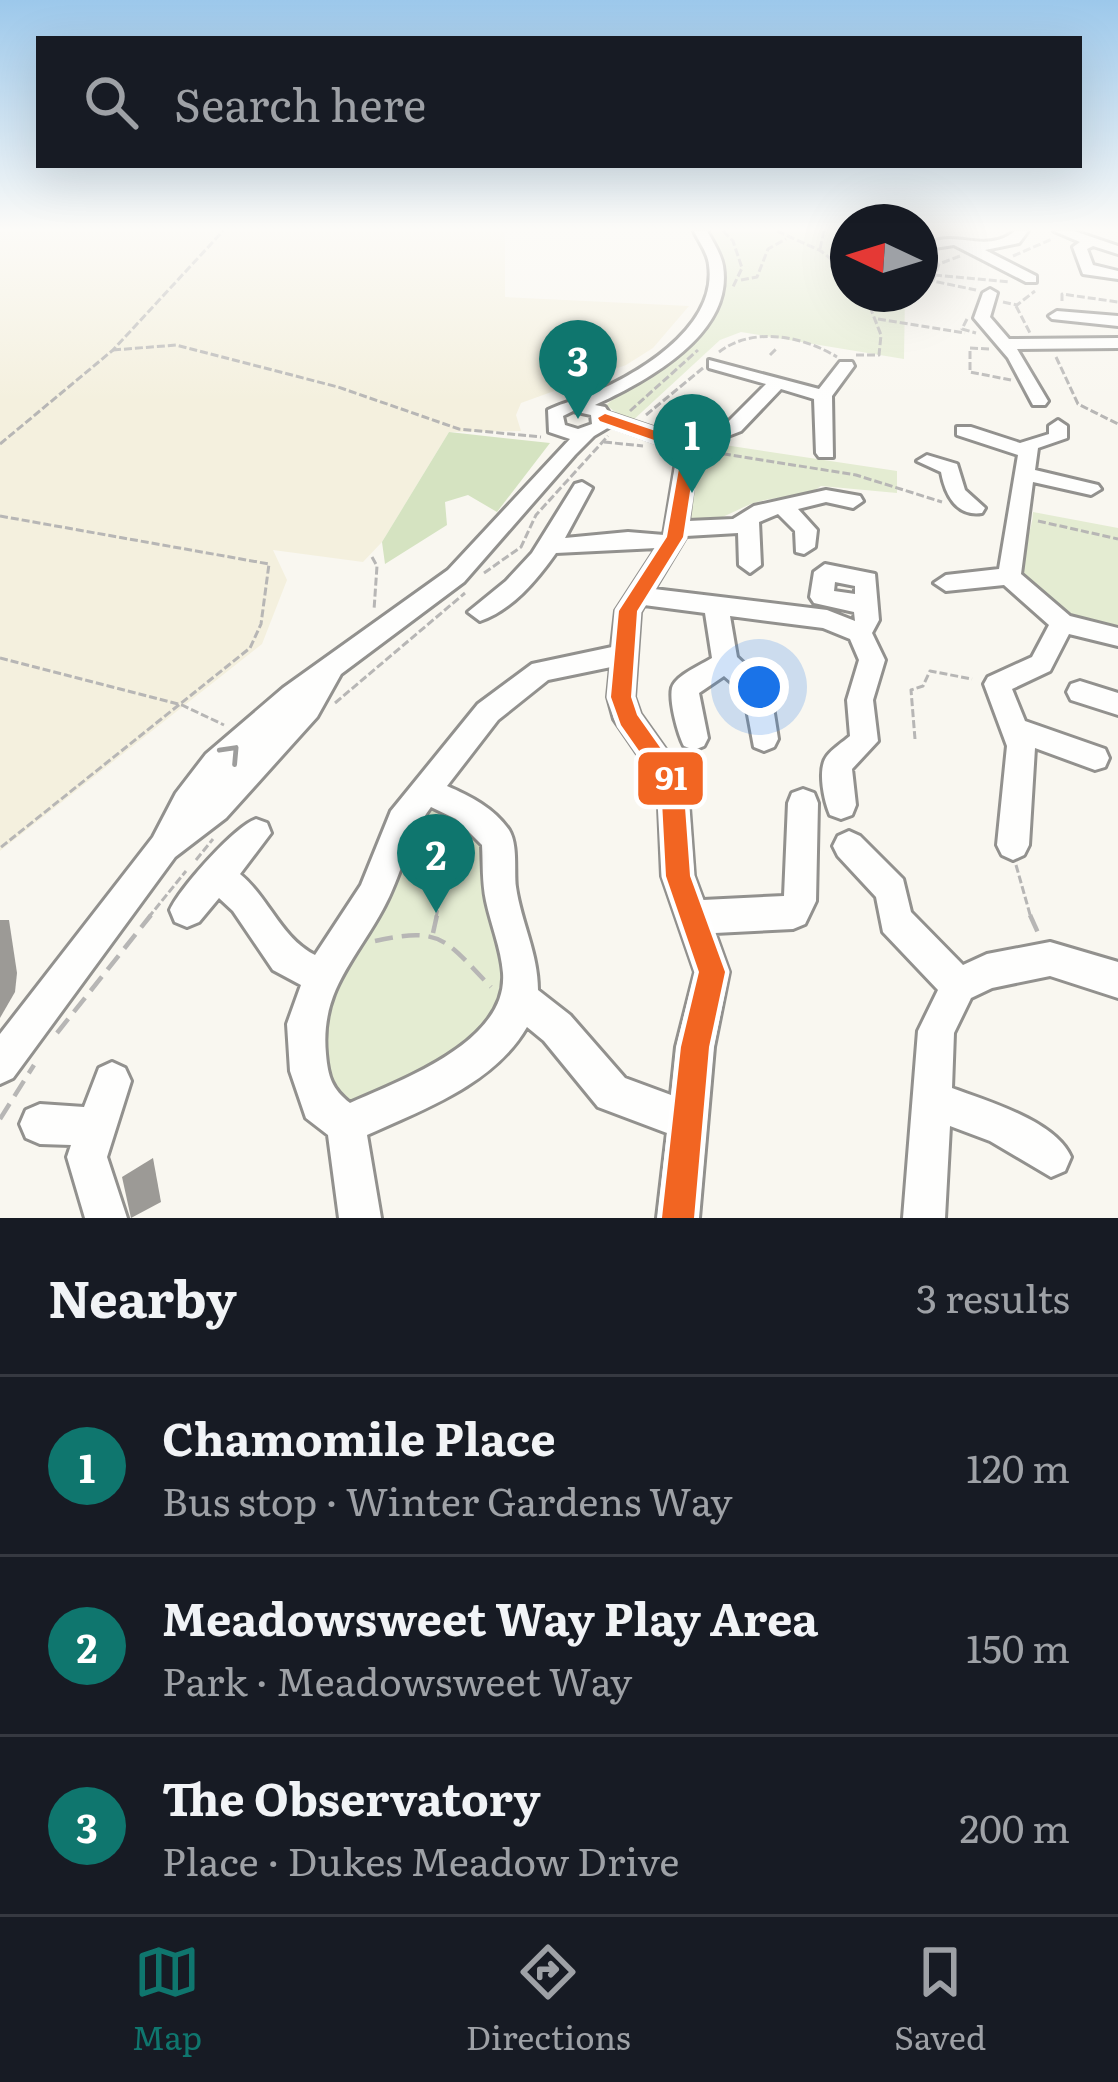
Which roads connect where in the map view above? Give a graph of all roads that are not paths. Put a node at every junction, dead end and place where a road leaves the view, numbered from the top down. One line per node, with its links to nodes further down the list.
1 (713, 288): 13 (street)
2 (989, 295): 5 (street)
3 (1060, 316): 4 (street)
4 (1118, 321)
5 (1007, 346): 6 (street); 11 (street)
6 (1112, 350)
7 (715, 364): 9 (street)
8 (845, 367): 10 (street)
9 (777, 383): 10 (street); 15 (street)
10 (824, 397): 17 (street)
11 (1039, 401)
12 (1058, 426): 16 (street)
13 (600, 429): 15 (street); 42 (street)
14 (959, 430): 16 (street)
15 (688, 449): 27 (street)
16 (1027, 456): 20 (street); 25 (street)
17 (826, 461)
18 (927, 461): 24 (street)
19 (582, 488): 28 (street)
20 (1104, 492)
21 (853, 501): 23 (street)
22 (950, 504): 24 (street)
23 (783, 506): 26 (street); 29 (street)
24 (975, 508): 25 (street)
25 (1018, 516): 31 (street)
26 (748, 519): 27 (street); 30 (street)
27 (674, 537): 28 (street); 33 (street)
28 (552, 544): 36 (street)
29 (804, 547)
30 (750, 566)
31 (1009, 576): 32 (street); 37 (street)
32 (946, 583)
33 (638, 596): 35 (street); 40 (street)
34 (866, 604): 38 (street)
35 (716, 607): 38 (street); 41 (street)
36 (480, 612)
37 (1062, 622): 39 (street); 45 (street)
38 (860, 633): 51 (street)
39 (1118, 637)
40 (622, 656): 49 (street); 58 (street)
41 (725, 662): 46 (street); 47 (street)
42 (329, 672): 55 (street); 55 (street, one-way to 42)
43 (1080, 692): 44 (street)
44 (1118, 704)
45 (1015, 729): 48 (street); 53 (street)
46 (694, 738)
47 (764, 739)
48 (1096, 758)
49 (428, 790): 59 (street); 62 (street)
50 (803, 803): 58 (street)
51 (841, 805)
52 (256, 833): 56 (street)
53 (1013, 845)
54 (849, 846): 61 (street)
55 (164, 847): 63 (street)
56 (218, 876): 57 (street); 59 (street)
57 (187, 910)
58 (694, 916): 66 (street)
59 (322, 977): 68 (street)
60 (1118, 980): 61 (street)
61 (959, 986): 65 (street)
62 (520, 998): 66 (street); 68 (street)
63 (0, 1066)
64 (112, 1081): 69 (street)
65 (934, 1101): 70 (street); 74 (street)
66 (686, 1121): 73 (street)
67 (40, 1124): 69 (street)
68 (346, 1125): 72 (street)
69 (94, 1127): 71 (street)
70 (1051, 1157)
71 (106, 1218)
72 (360, 1218)
73 (679, 1218)
74 (924, 1218)

